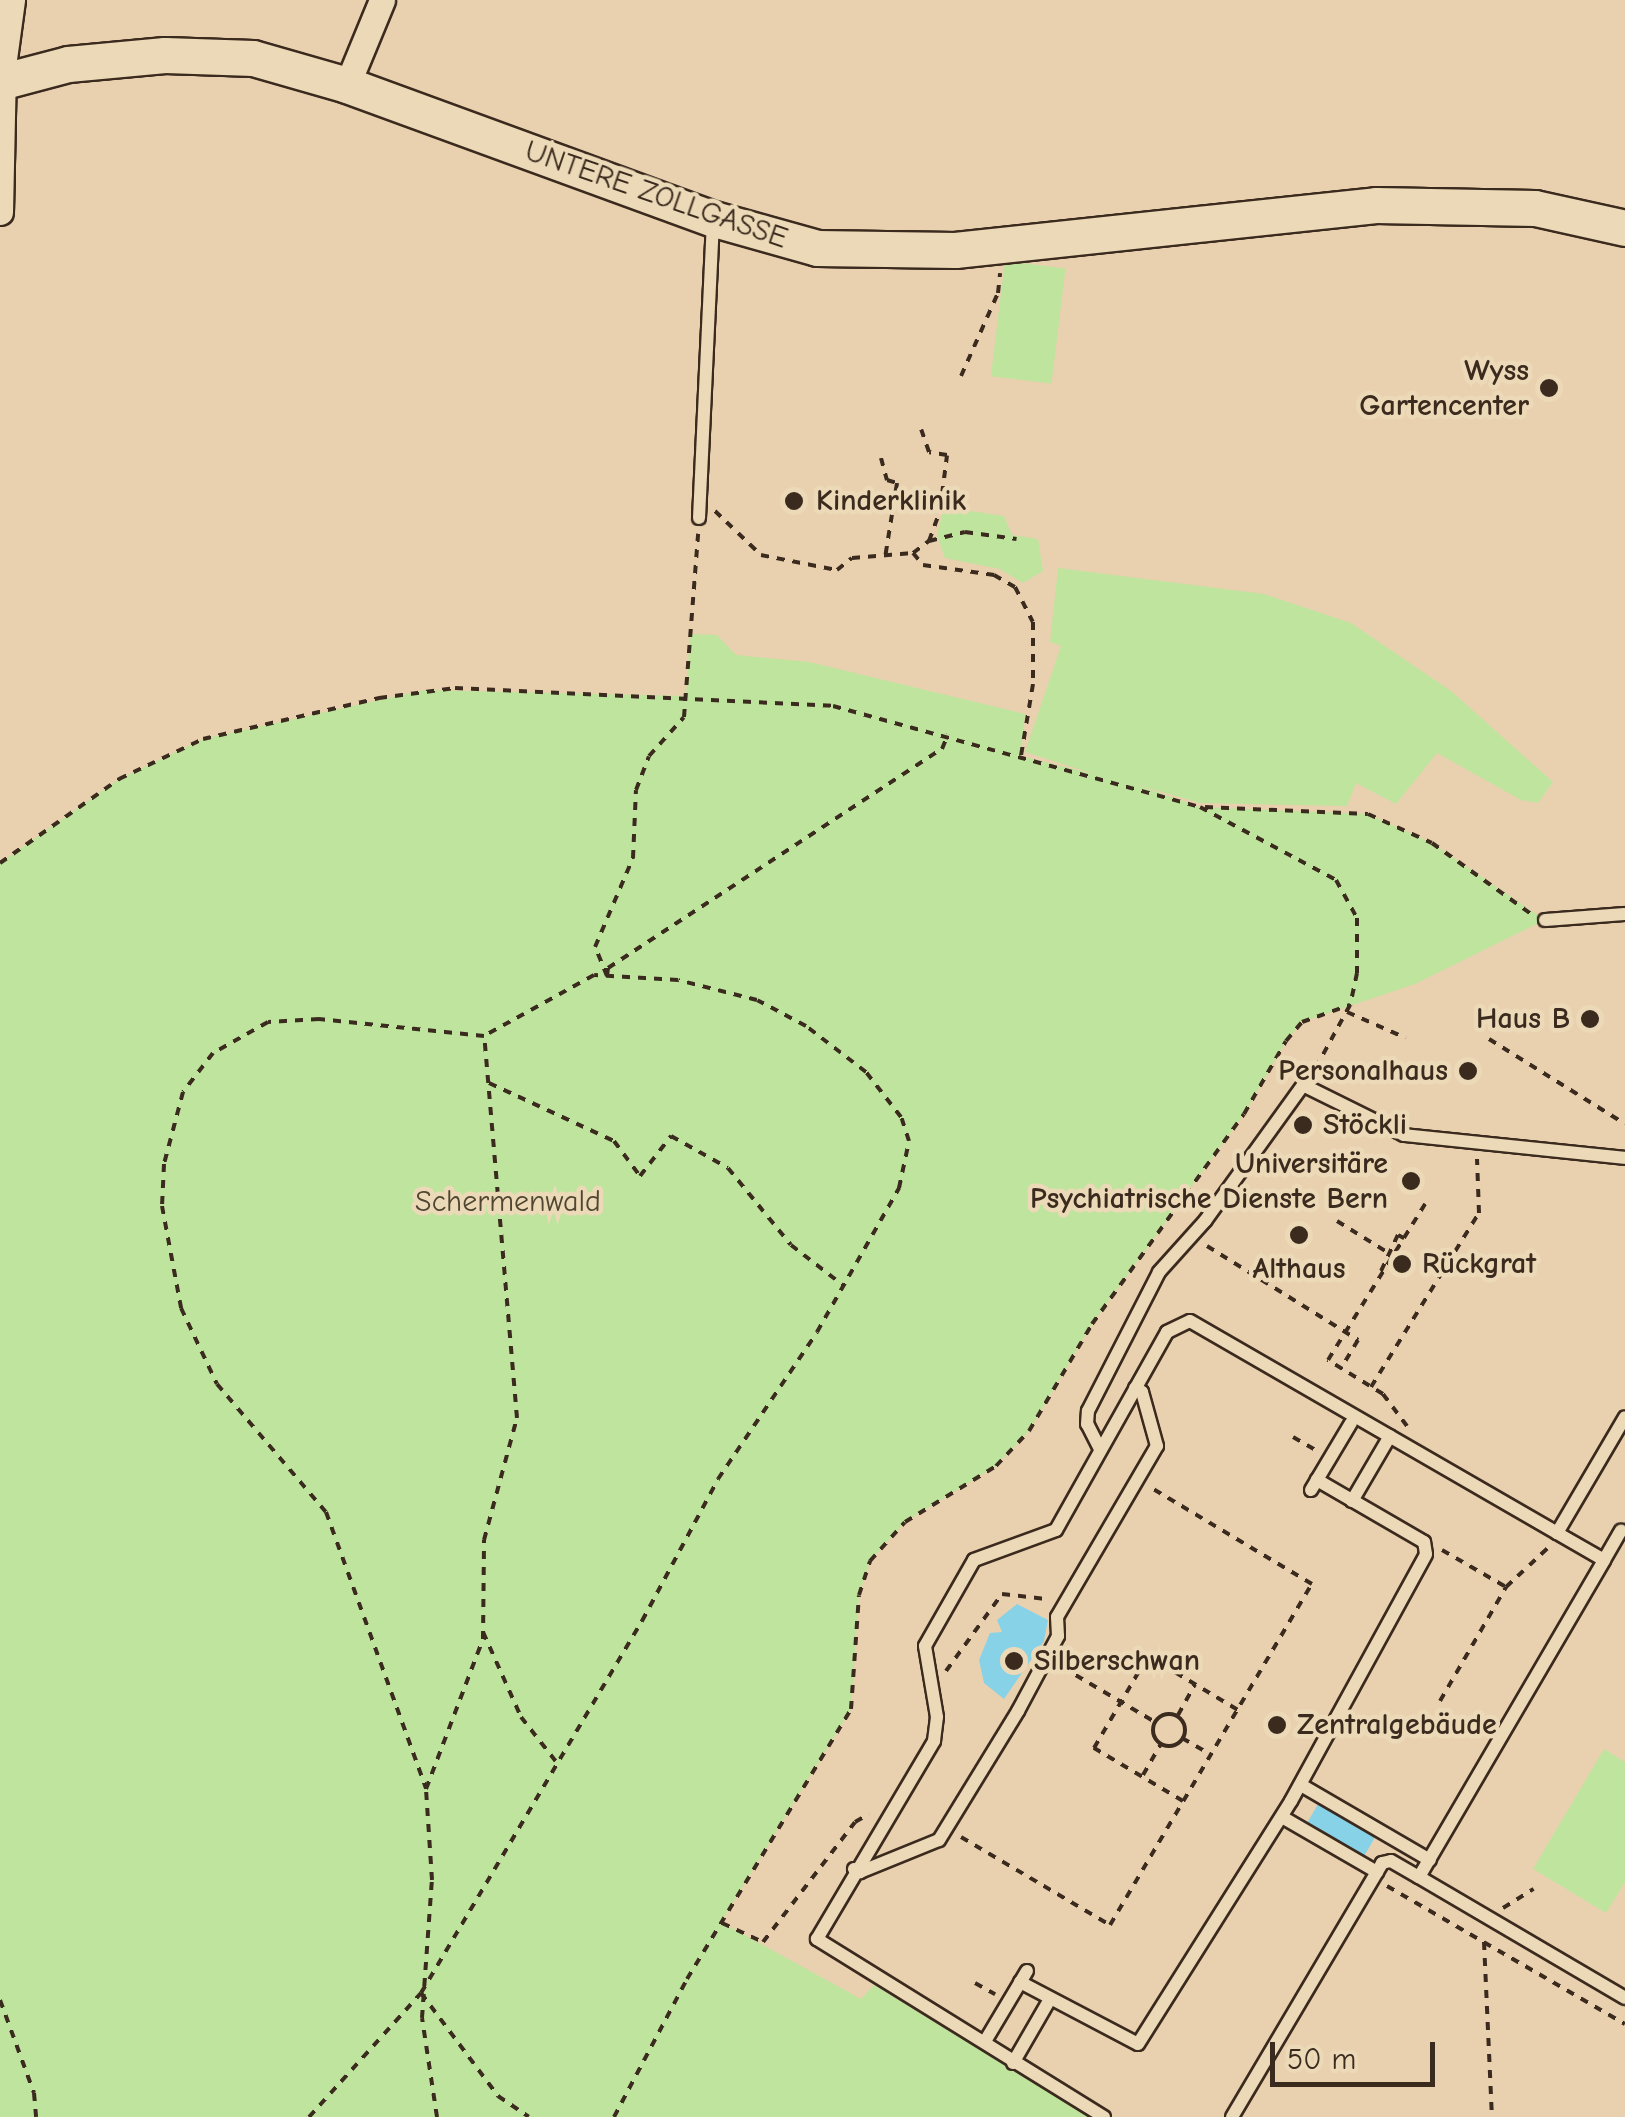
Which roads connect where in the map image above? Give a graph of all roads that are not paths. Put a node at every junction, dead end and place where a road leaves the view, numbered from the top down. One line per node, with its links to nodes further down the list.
1 (12, 0): 3 (street)
2 (377, 2): 4 (street)
3 (1, 81): 4 (street, UNTERE ZOLLGASSE); 5 (street)
4 (347, 84): 6 (street, UNTERE ZOLLGASSE)
5 (0, 212)
6 (714, 219): 7 (street, UNTERE ZOLLGASSE); 8 (lane)
7 (1625, 228)
8 (699, 512)
9 (1625, 914): 10 (lane)
10 (1545, 920)
11 (1625, 1158): 16 (lane)
12 (1135, 1388): 15 (lane); 16 (lane); 24 (lane)
13 (1625, 1417): 19 (lane)
14 (1351, 1423): 17 (lane)
15 (1390, 1436): 17 (lane); 19 (lane)
16 (1100, 1449): 24 (lane)
17 (1352, 1500): 21 (lane)
18 (1622, 1531): 20 (lane)
19 (1557, 1533): 20 (lane)
20 (1604, 1560): 23 (lane)
21 (1301, 1785): 22 (lane); 23 (lane)
22 (1282, 1817): 25 (lane); 28 (lane)
23 (1430, 1860): 26 (lane)
24 (854, 1869): 30 (lane)
25 (1375, 1875): 26 (lane); 32 (lane)
26 (1420, 1877): 27 (lane)
27 (1625, 1998)
28 (1050, 1999): 29 (lane); 30 (lane)
29 (987, 2038)
30 (1013, 2062): 31 (lane)
31 (1104, 2117)
32 (1232, 2117)

